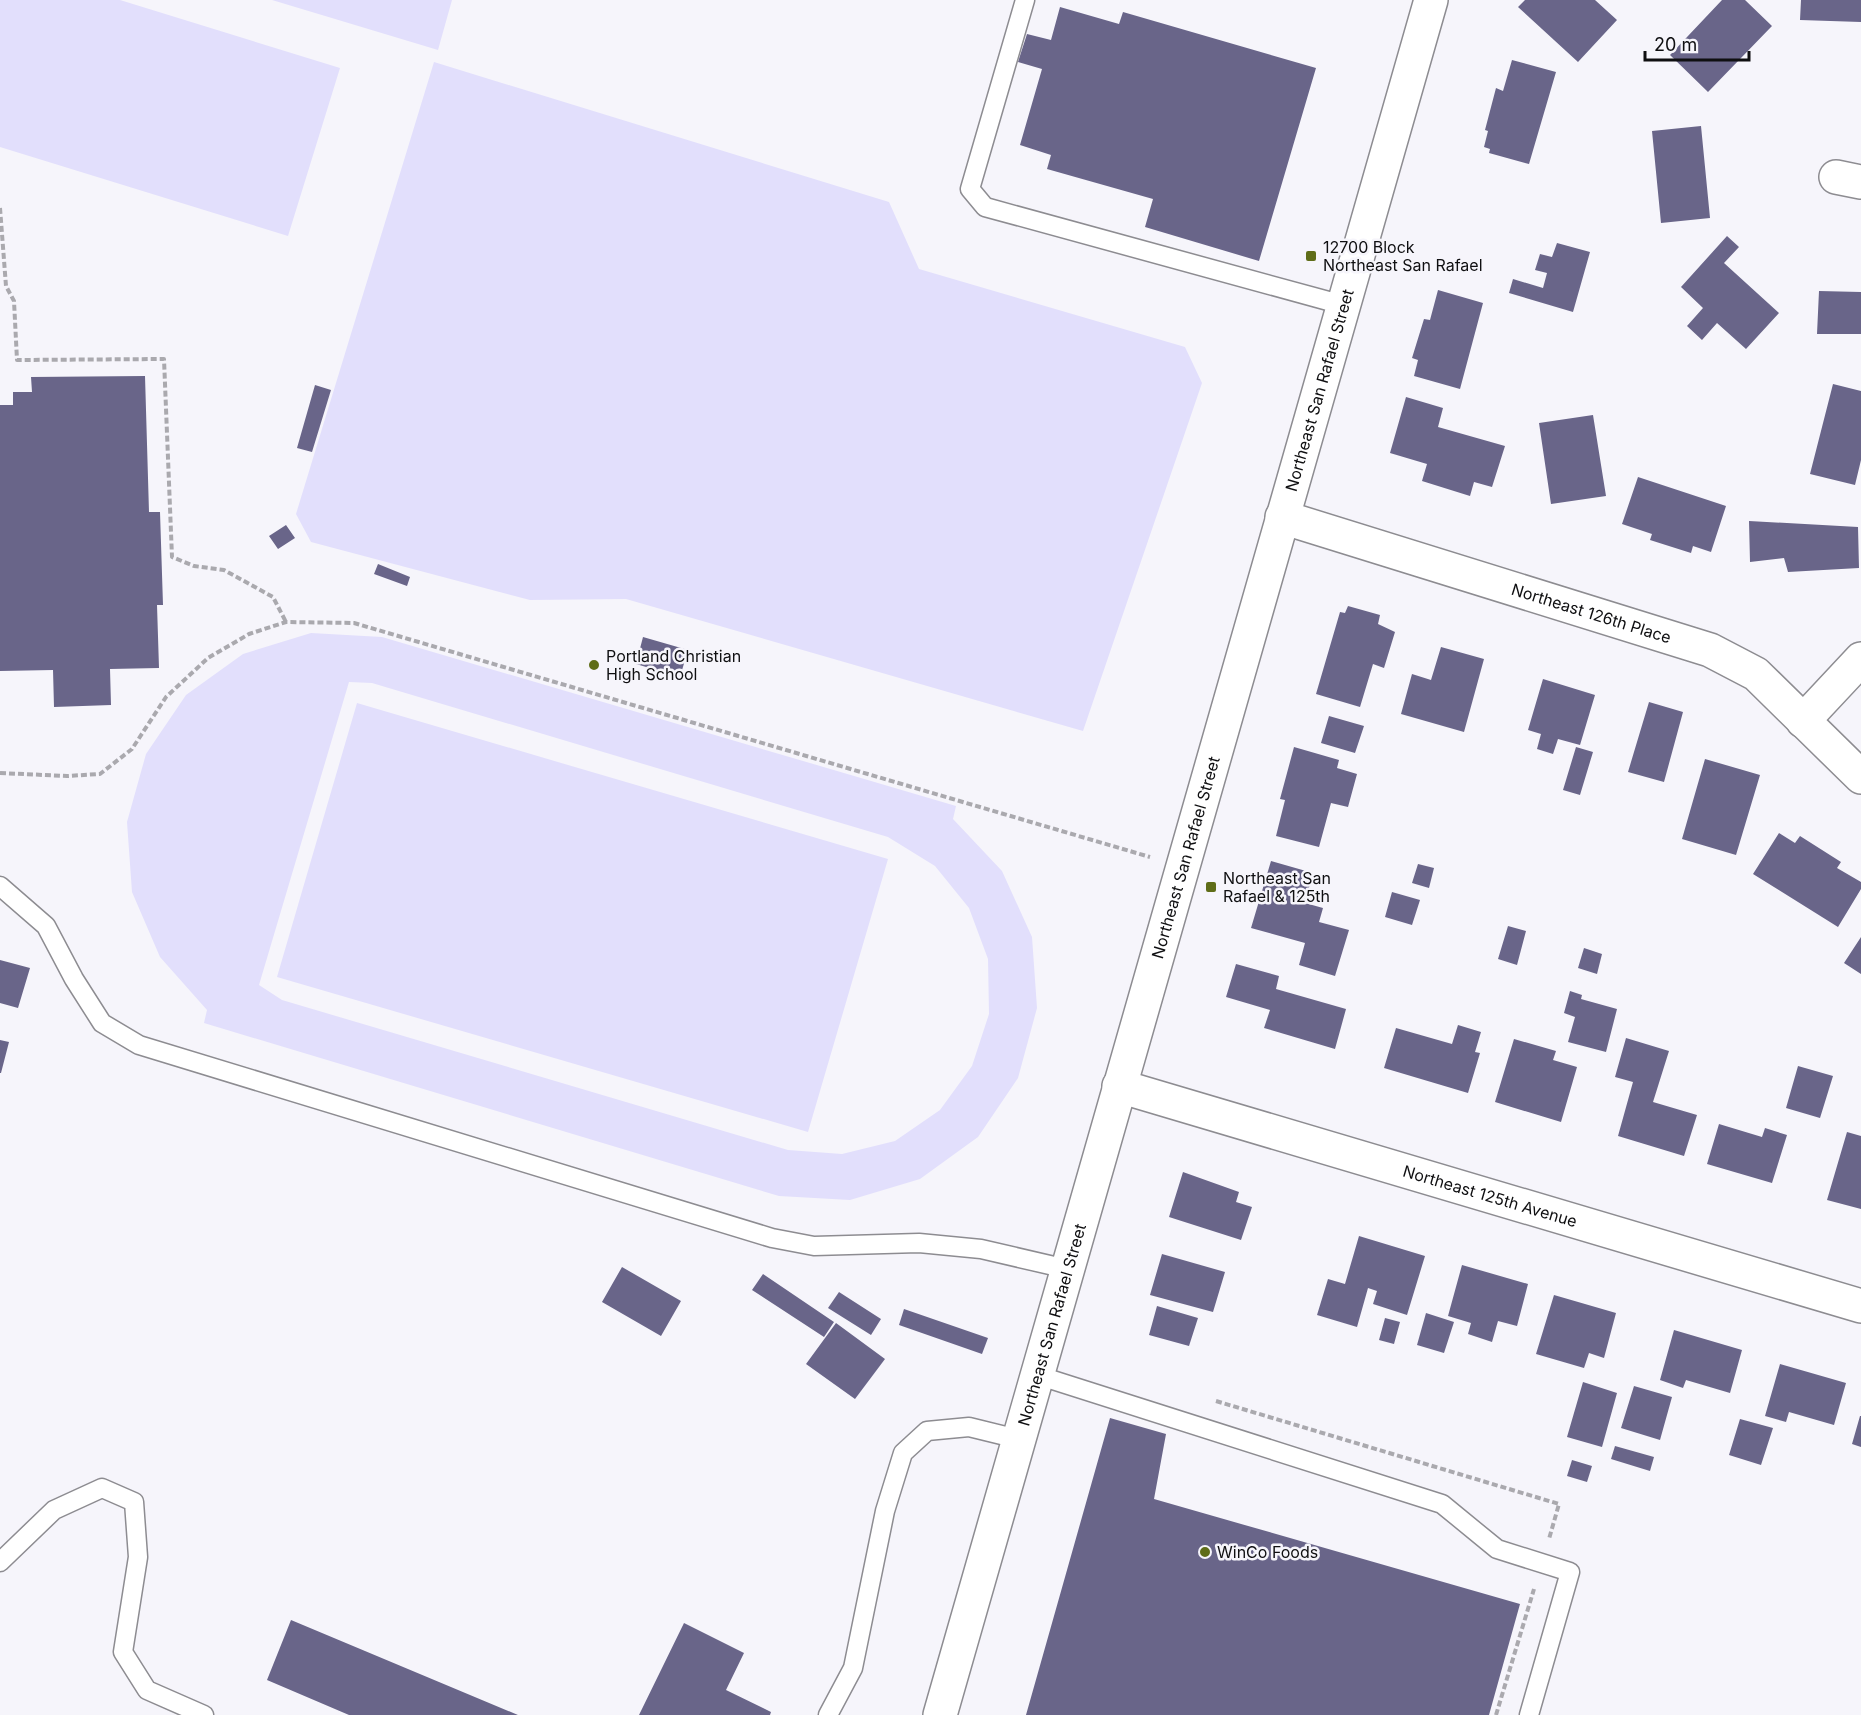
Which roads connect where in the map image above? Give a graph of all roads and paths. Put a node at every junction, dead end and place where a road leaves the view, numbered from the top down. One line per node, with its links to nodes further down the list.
1 (1025, 0): 4 (lane)
2 (1431, 0): 4 (street, Northeast San Rafael Street)
3 (0, 208): 6 (path)
4 (1343, 305): 5 (street, Northeast San Rafael Street)
5 (1282, 517): 8 (street, Northeast 126th Place); 11 (street, Northeast San Rafael Street)
6 (286, 622): 9 (path); 11 (path)
7 (1861, 658): 8 (street)
8 (1803, 721): 10 (street, Northeast 126th Place)
9 (0, 773)
10 (1861, 777)
11 (1183, 866): 13 (street, Northeast San Rafael Street)
12 (0, 886): 14 (lane)
13 (1119, 1086): 14 (street, Northeast San Rafael Street); 15 (street, Northeast 125th Avenue)
14 (1067, 1269): 16 (street, Northeast San Rafael Street)
15 (1861, 1306)
16 (1037, 1375): 17 (street, Northeast San Rafael Street); 22 (lane)
17 (1018, 1439): 20 (lane); 21 (street, Northeast San Rafael Street)
18 (0, 1562): 19 (lane)
19 (204, 1715)
20 (828, 1715)
21 (940, 1715)
22 (1529, 1715)

